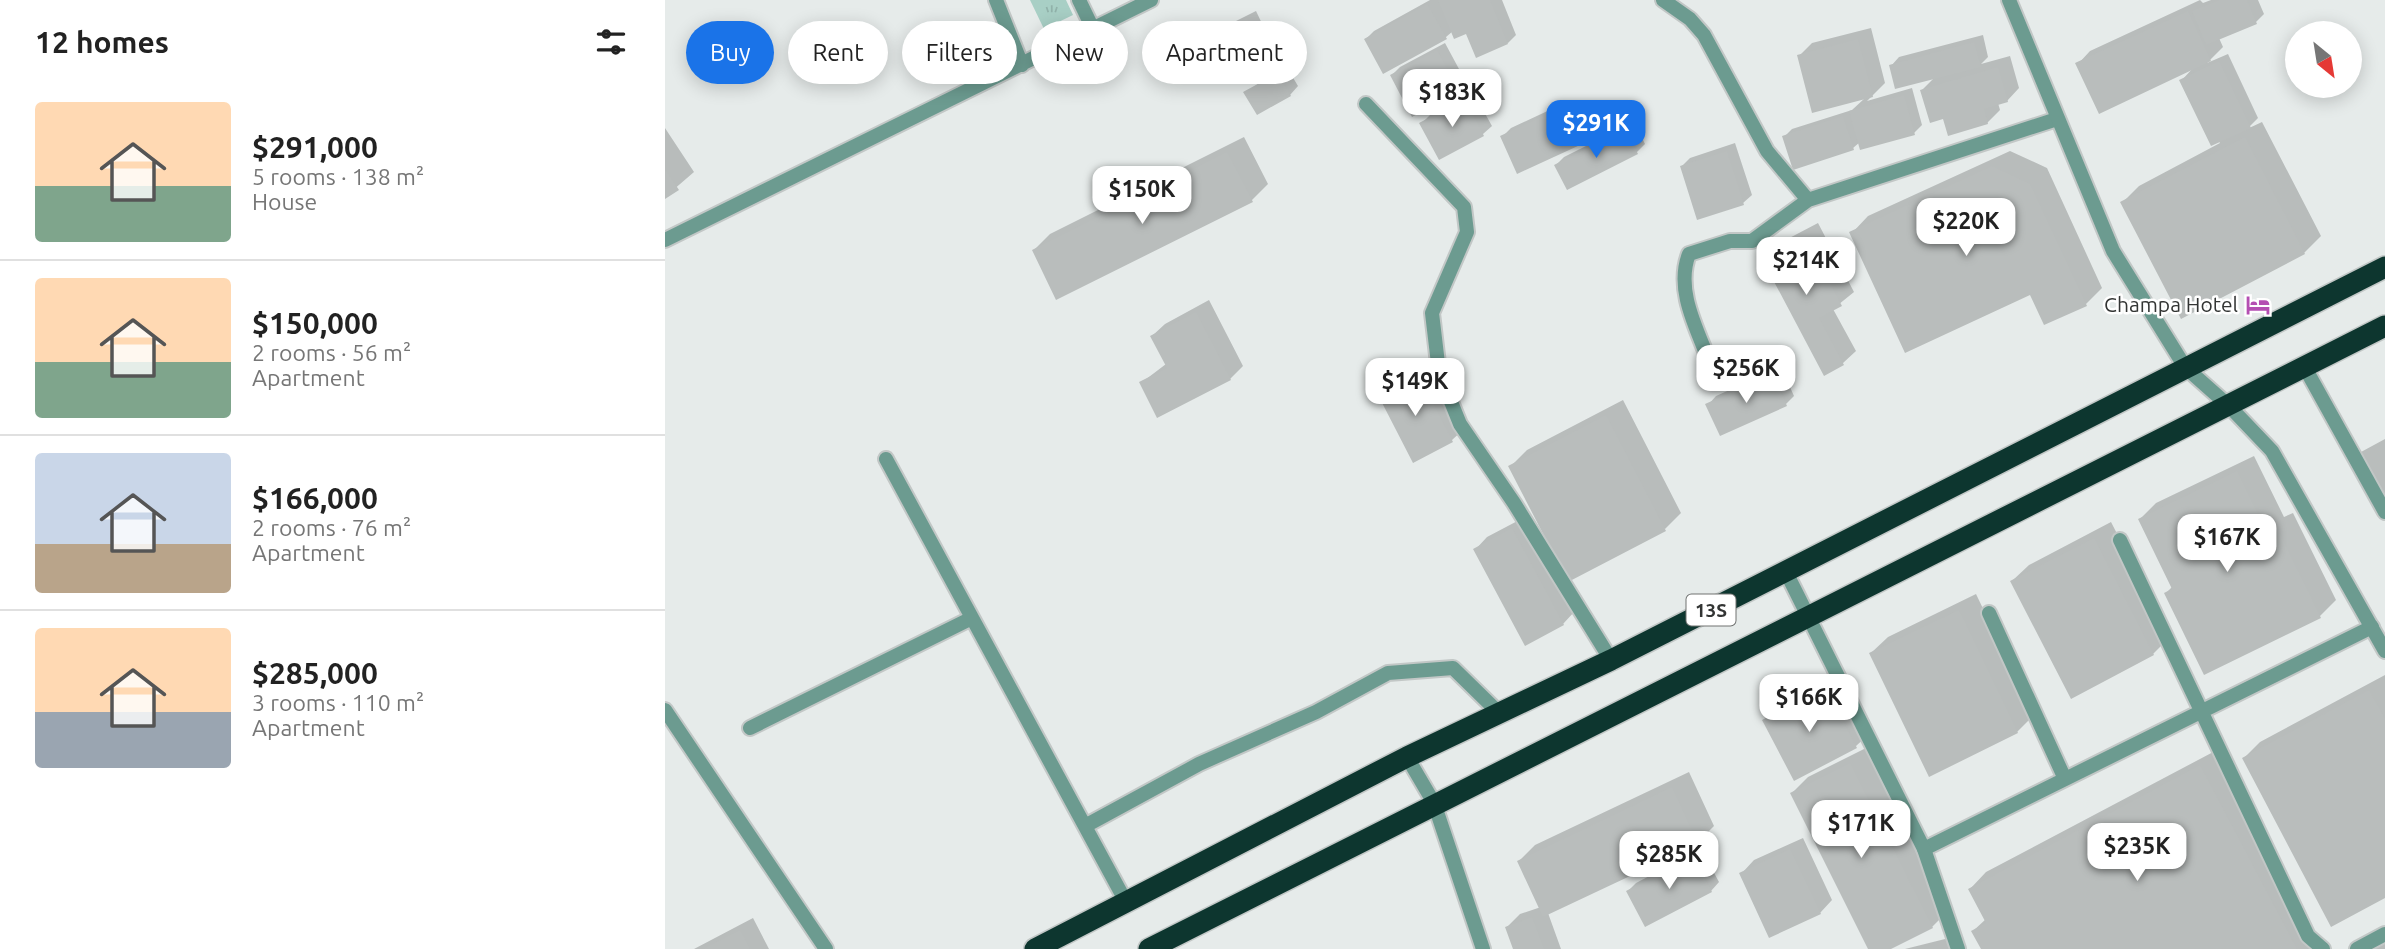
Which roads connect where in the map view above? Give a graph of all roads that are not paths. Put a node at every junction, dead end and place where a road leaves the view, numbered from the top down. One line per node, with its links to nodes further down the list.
1 (996, 0): 9 (street)
2 (1079, 0): 6 (street)
3 (1151, 0): 7 (street)
4 (1663, 0): 12 (street)
5 (2009, 0): 11 (street)
6 (1089, 21)
7 (1109, 21)
8 (1031, 60): 9 (street)
9 (1022, 65): 13 (street)
10 (1366, 104): 29 (street)
11 (2057, 119): 12 (street); 18 (street)
12 (1808, 200): 16 (street)
13 (665, 240)
14 (2385, 267): 18 (highway, 13S)
15 (2385, 326): 17 (highway, 13S)
16 (1710, 363)
17 (2304, 366): 19 (highway, 13S); 21 (street)
18 (2185, 368): 19 (street); 23 (highway, 13S)
19 (2230, 407): 26 (highway, 13S); 27 (street)
20 (886, 459): 25 (street)
21 (2385, 512)
22 (2120, 540): 31 (street)
23 (1786, 572): 26 (street); 29 (highway, 13S)
24 (1989, 612): 35 (street)
25 (972, 618): 33 (street); 37 (street)
26 (1809, 618): 36 (highway, 13S); 38 (street)
27 (2372, 627): 28 (street); 31 (street)
28 (2385, 651)
29 (1611, 660): 32 (highway, 13S)
30 (665, 710): 41 (street)
31 (2202, 711): 35 (street); 46 (street)
32 (1499, 713): 34 (highway, 13S); 37 (street)
33 (750, 728)
34 (1407, 757): 36 (street); 39 (highway, 13S)
35 (2065, 779): 38 (street)
36 (1434, 803): 43 (highway, 13S); 44 (street)
37 (1085, 826): 39 (street)
38 (1924, 849): 45 (street)
39 (1126, 902): 42 (highway, 13S)
40 (2385, 934): 47 (street)
41 (826, 949)
42 (1035, 949)
43 (1149, 949)
44 (1483, 949)
45 (1958, 949)
46 (2323, 949)
47 (2357, 949)

